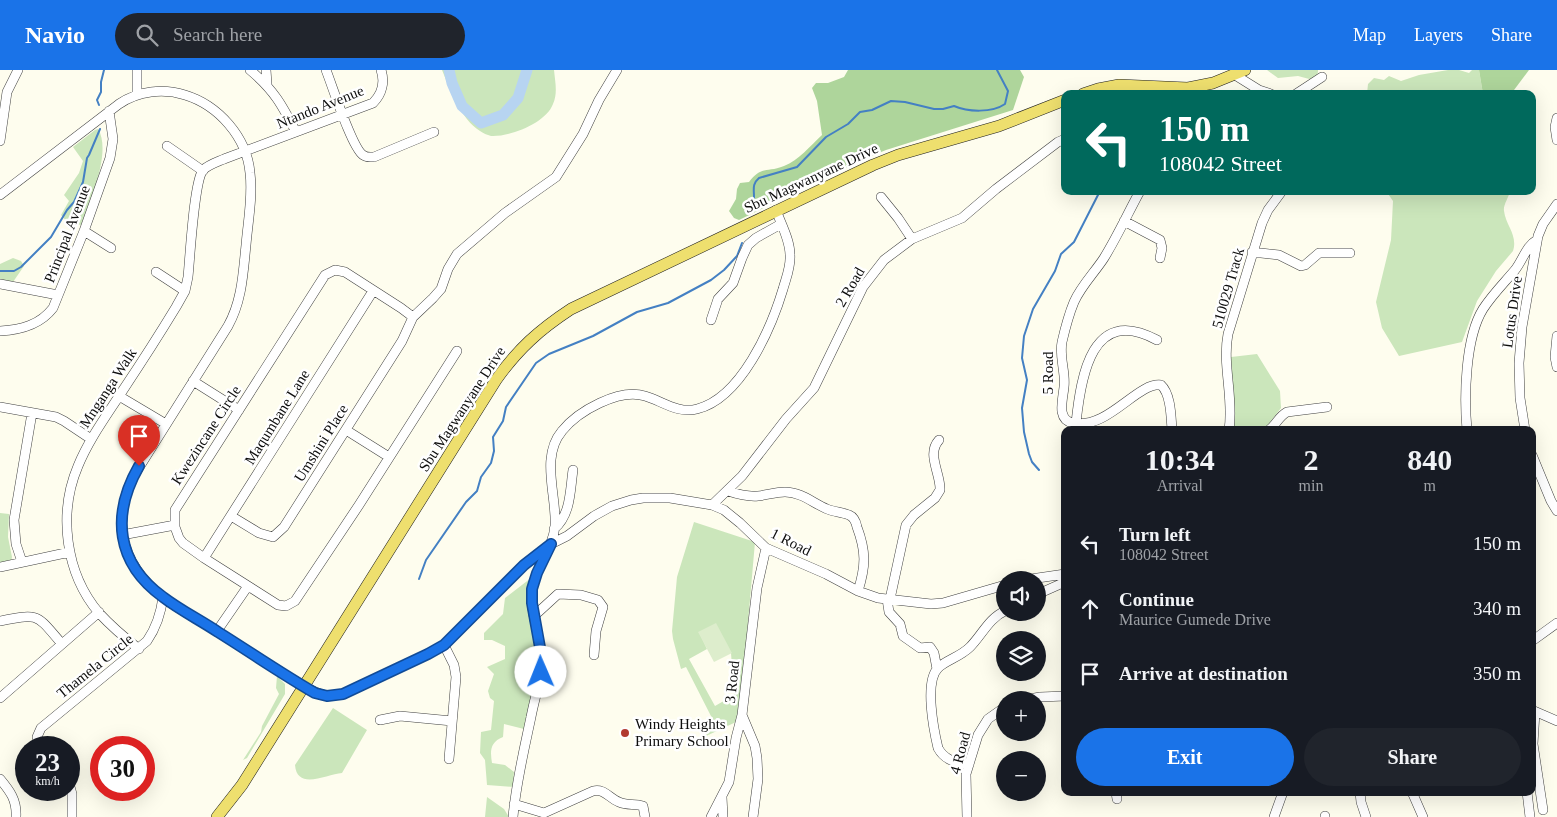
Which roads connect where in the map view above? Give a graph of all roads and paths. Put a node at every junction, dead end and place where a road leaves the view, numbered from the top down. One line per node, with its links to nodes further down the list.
1 (18, 70): 24 (street)
2 (137, 70): 16 (street)
3 (250, 70): 10 (street)
4 (266, 70): 10 (street)
5 (326, 70): 19 (street)
6 (381, 70): 19 (street, Ntando Avenue)
7 (616, 70): 49 (street)
8 (1240, 72): 13 (main road); 14 (street)
9 (1322, 77): 15 (street)
10 (267, 84): 21 (street)
11 (1095, 90): 12 (main road)
12 (1176, 90)
13 (1190, 90)
14 (1259, 90)
15 (1302, 90)
16 (137, 95): 18 (street); 27 (street, 1 Road)
17 (1061, 102): 34 (main road, Sbu Magwanyane Drive)
18 (109, 111): 29 (street); 37 (street, Principal Avenue)
19 (343, 115): 21 (street, Ntando Avenue); 22 (street)
20 (1557, 118): 23 (street)
21 (296, 132): 27 (street, Ntando Avenue)
22 (434, 132)
23 (1557, 140)
24 (0, 141)
25 (1061, 141): 38 (street, 2 Road)
26 (167, 146): 28 (street)
27 (245, 152): 28 (street); 56 (street, 1 Road)
28 (202, 171): 46 (street, Mnganga Walk)
29 (0, 195)
30 (1138, 195): 35 (street, 5 Road)
31 (1278, 195): 41 (street, 510029 Track)
32 (881, 197): 38 (street)
33 (1557, 204): 39 (street, Lotus Drive)
34 (776, 210): 36 (street); 109 (main road, Sbu Magwanyane Drive)
35 (1124, 221): 43 (street); 62 (street, 5 Road)
36 (782, 224): 50 (street); 80 (street)
37 (84, 231): 40 (street); 48 (street, Principal Avenue)
38 (912, 239): 75 (street, 2 Road)
39 (1537, 240): 67 (street); 68 (street, Lotus Drive)
40 (111, 248)
41 (1252, 252): 42 (street); 65 (street, 510029 Track)
42 (1350, 253)
43 (1160, 258)
44 (156, 272): 46 (street)
45 (0, 284): 48 (street)
46 (185, 291): 57 (street, Mnganga Walk)
47 (373, 291): 49 (street, Kwezincane Circle); 60 (street, Kwezincane Circle); 78 (street, Maqumbane Lane)
48 (58, 295): 51 (street, Principal Avenue)
49 (413, 319): 69 (street, Umshini Place)
50 (711, 320)
51 (0, 331)
52 (1557, 336): 55 (street)
53 (1157, 340): 62 (street)
54 (457, 350): 72 (street)
55 (1557, 367)
56 (193, 380): 60 (street); 63 (street, 1 Road)
57 (119, 396): 63 (street); 70 (street, Mnganga Walk)
58 (1327, 407): 66 (street)
59 (0, 408): 61 (street)
60 (239, 410): 79 (street, Kwezincane Circle)
61 (32, 413): 70 (street); 86 (street)
62 (1076, 423): 64 (street)
63 (166, 424): 81 (street, 1 Road)
64 (1171, 426)
65 (1230, 426)
66 (1274, 426)
67 (1467, 426)
68 (1524, 426)
69 (346, 430): 72 (street); 78 (street, Umshini Place)
70 (92, 439): 84 (street, Mnganga Walk)
71 (939, 440): 96 (street)
72 (389, 457): 91 (street)
73 (1536, 464): 77 (street)
74 (573, 470): 80 (street)
75 (728, 491): 76 (street, 2 Road); 94 (street)
76 (712, 505): 82 (street, 1 Road); 83 (street, 1 Road)
77 (1557, 511)
78 (231, 516): 85 (street, Maqumbane Lane)
79 (175, 525): 81 (street); 85 (street)
80 (554, 529): 82 (street)
81 (122, 535): 95 (street, 1 Road)
82 (551, 544): 98 (street); 105 (street, 1 Road)
83 (766, 548): 94 (street, 1 Road); 115 (street, 3 Road)
84 (70, 552): 86 (street); 97 (street, Mnganga Walk)
85 (204, 558): 91 (street)
86 (22, 562): 87 (street)
87 (0, 567)
88 (1061, 575): 89 (street)
89 (1046, 577)
90 (1061, 584): 93 (street)
91 (248, 586): 102 (street)
92 (996, 588): 96 (street, 1 Road)
93 (1046, 590)
94 (858, 591): 96 (street, 1 Road)
95 (163, 597): 102 (street, 1 Road); 106 (street, Thamela Circle)
96 (888, 599): 108 (street)
97 (99, 612): 104 (street); 106 (street, Mnganga Walk)
98 (534, 616): 107 (street); 130 (street)
99 (996, 617): 108 (street)
100 (0, 621): 104 (street)
101 (1557, 623): 103 (street)
102 (217, 631): 109 (street, 1 Road)
103 (1536, 638)
104 (62, 644): 112 (street)
105 (444, 645): 109 (street, 1 Road); 117 (street)
106 (139, 649): 119 (street, Thamela Circle)
107 (594, 655)
108 (937, 669): 121 (street)
109 (303, 686): 134 (main road, Sbu Magwanyane Drive)
110 (1061, 696): 111 (street)
111 (1046, 697)
112 (0, 698)
113 (996, 712): 121 (street, 4 Road)
114 (1536, 712): 118 (street)
115 (742, 714): 128 (street); 139 (street, 3 Road)
116 (380, 720): 117 (street)
117 (452, 721): 120 (street)
118 (1557, 721)
119 (37, 736)
120 (449, 759)
121 (968, 764): 140 (street, 4 Road)
122 (1536, 764): 131 (street)
123 (0, 779): 132 (street)
124 (1282, 796): 141 (street)
125 (1360, 796): 142 (street)
126 (1414, 796): 143 (street)
127 (1527, 796): 144 (street)
128 (722, 797): 137 (street); 138 (street)
129 (72, 801): 133 (street)
130 (514, 804): 135 (street); 136 (street)
131 (1543, 810)
132 (16, 817)
133 (72, 817)
134 (217, 817)
135 (513, 817)
136 (645, 817)
137 (711, 817)
138 (723, 817)
139 (753, 817)
140 (966, 817)
141 (1274, 817)
142 (1366, 817)
143 (1423, 817)
144 (1530, 817)

